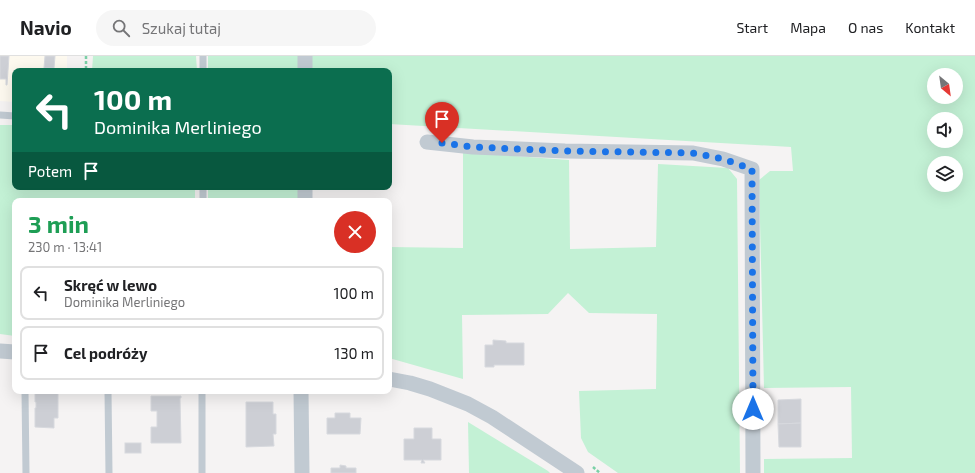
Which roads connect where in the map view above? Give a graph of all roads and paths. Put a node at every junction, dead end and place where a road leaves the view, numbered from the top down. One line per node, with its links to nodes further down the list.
1 (86, 56): 4 (path)
2 (203, 56): 5 (lane)
3 (305, 56): 6 (street)
4 (86, 68)
5 (203, 68)
6 (305, 68)
7 (0, 115): 8 (lane)
8 (12, 116)
9 (427, 142): 22 (street)
10 (0, 351): 11 (street)
11 (12, 352)
12 (392, 380): 21 (street)
13 (25, 394): 17 (lane)
14 (108, 394): 18 (lane)
15 (202, 394): 19 (lane)
16 (302, 394): 20 (street)
17 (26, 473)
18 (109, 473)
19 (202, 473)
20 (302, 473)
21 (577, 473)
22 (753, 473)

